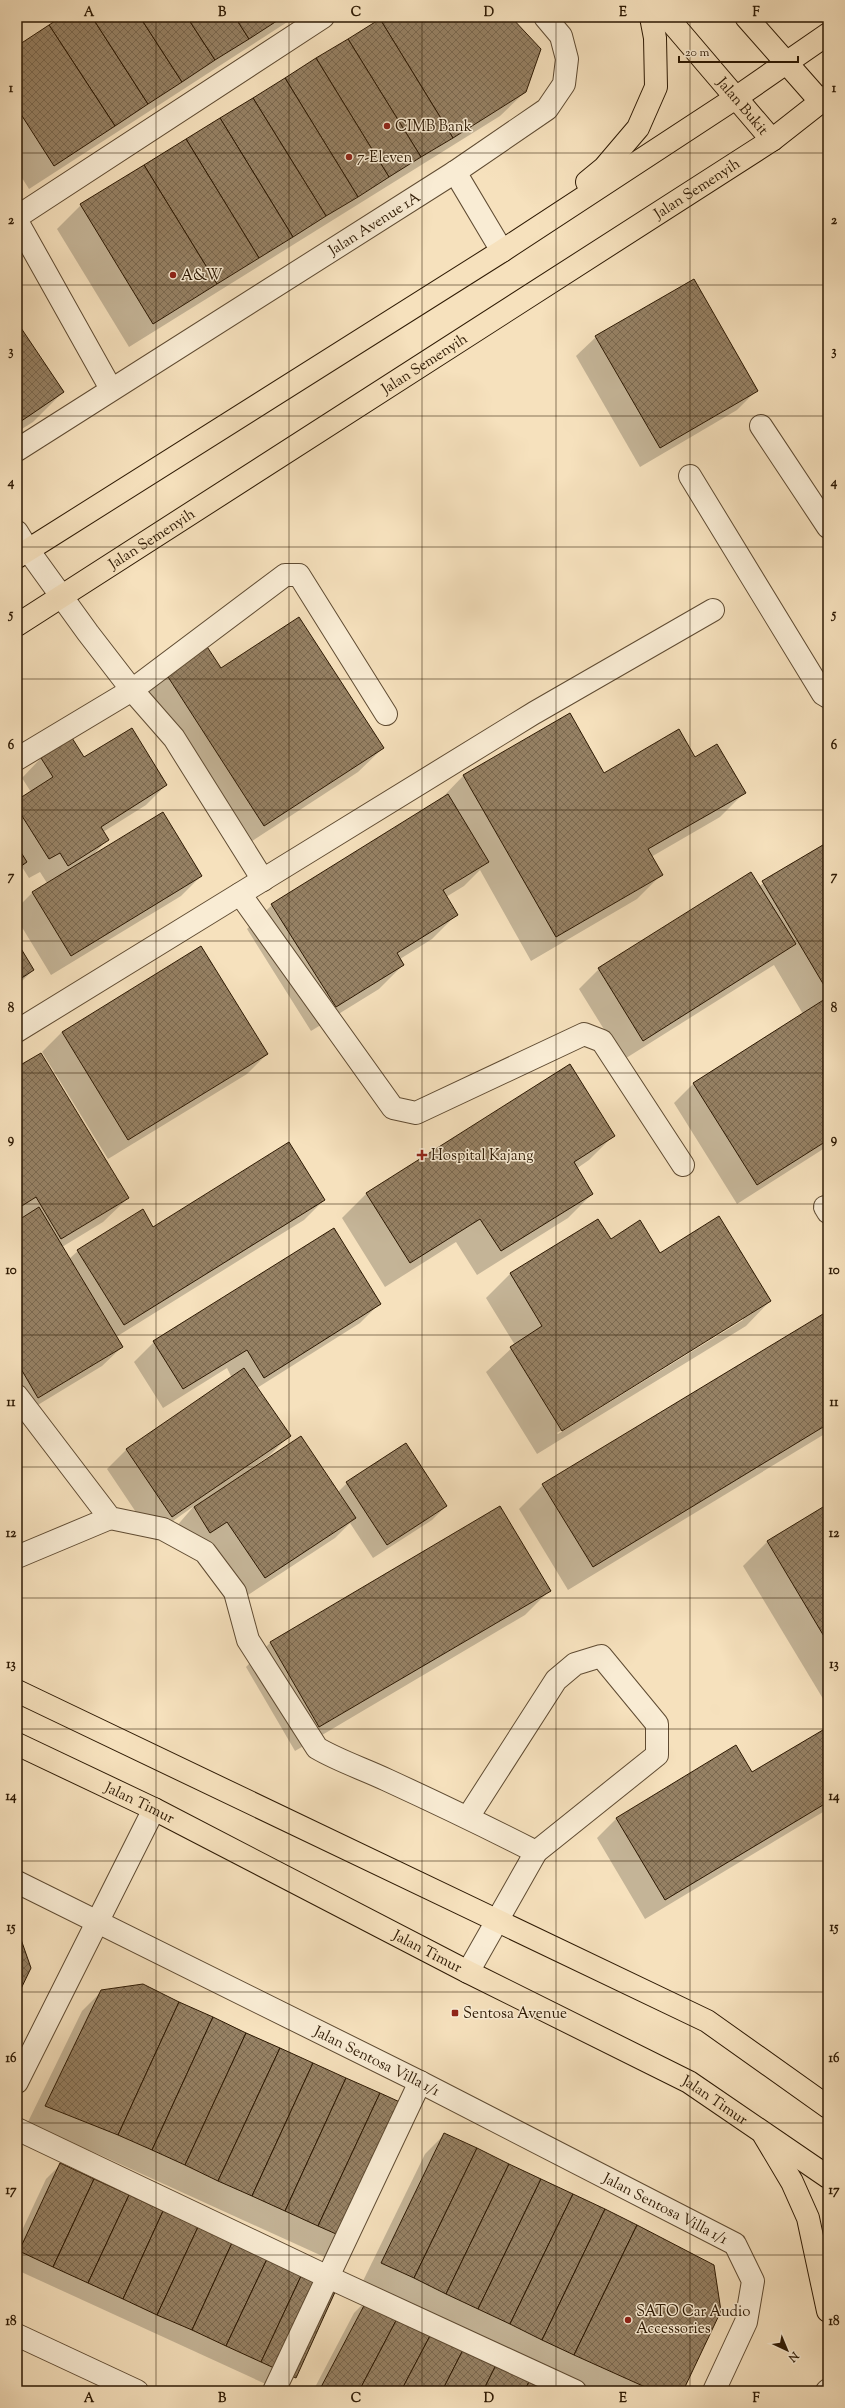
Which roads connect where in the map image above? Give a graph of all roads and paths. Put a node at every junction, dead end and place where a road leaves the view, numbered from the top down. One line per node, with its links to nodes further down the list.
1 (323, 17): 12 (lane)
2 (546, 17): 11 (lane, Jalan Avenue 1A)
3 (651, 17): 14 (main road)
4 (667, 17): 8 (main road, Jalan Bukit)
5 (746, 17): 7 (main road)
6 (828, 34): 7 (main road)
7 (787, 63): 8 (main road); 9 (main road)
8 (737, 97): 10 (main road, Jalan Bukit); 14 (main road)
9 (824, 99): 10 (main road, Jalan Semenyih)
10 (772, 140): 21 (main road, Jalan Semenyih)
11 (455, 172): 14 (lane); 15 (lane, Jalan Avenue 1A)
12 (17, 218)
13 (17, 221): 15 (lane)
14 (502, 251): 20 (main road)
15 (111, 389): 17 (lane, Jalan Avenue 1A)
16 (761, 426): 19 (lane)
17 (17, 450)
18 (690, 476): 25 (lane)
19 (828, 527)
20 (21, 547): 21 (lane)
21 (61, 597): 23 (main road, Jalan Semenyih); 24 (lane)
22 (713, 610): 28 (lane)
23 (17, 625)
24 (132, 690): 26 (lane); 27 (lane); 28 (lane)
25 (828, 697)
26 (386, 714)
27 (17, 759)
28 (263, 880): 29 (lane)
29 (240, 894): 30 (lane); 31 (lane)
30 (17, 1031)
31 (683, 1165)
32 (17, 1396): 33 (lane)
33 (110, 1518): 34 (lane); 38 (lane)
34 (17, 1557)
35 (17, 1691): 41 (main road)
36 (17, 1744): 37 (main road, Jalan Timur)
37 (154, 1809): 42 (lane); 43 (main road, Jalan Timur)
38 (468, 1817): 39 (lane); 39 (lane)
39 (536, 1852): 41 (lane)
40 (17, 1882): 42 (lane, Jalan Sentosa Villa 1/1)
41 (498, 1921): 43 (lane); 46 (main road)
42 (97, 1922): 44 (lane); 45 (lane, Jalan Sentosa Villa 1/1)
43 (468, 1972): 48 (main road, Jalan Timur)
44 (17, 2082)
45 (420, 2082): 50 (lane); 56 (lane, Jalan Sentosa Villa 1/1)
46 (828, 2107)
47 (17, 2129): 50 (lane)
48 (760, 2129): 49 (main road, Jalan Timur); 51 (main road)
49 (828, 2177)
50 (328, 2277): 54 (lane); 55 (lane)
51 (828, 2311)
52 (17, 2335): 53 (lane)
53 (137, 2391)
54 (274, 2391)
55 (575, 2391)
56 (714, 2391)

